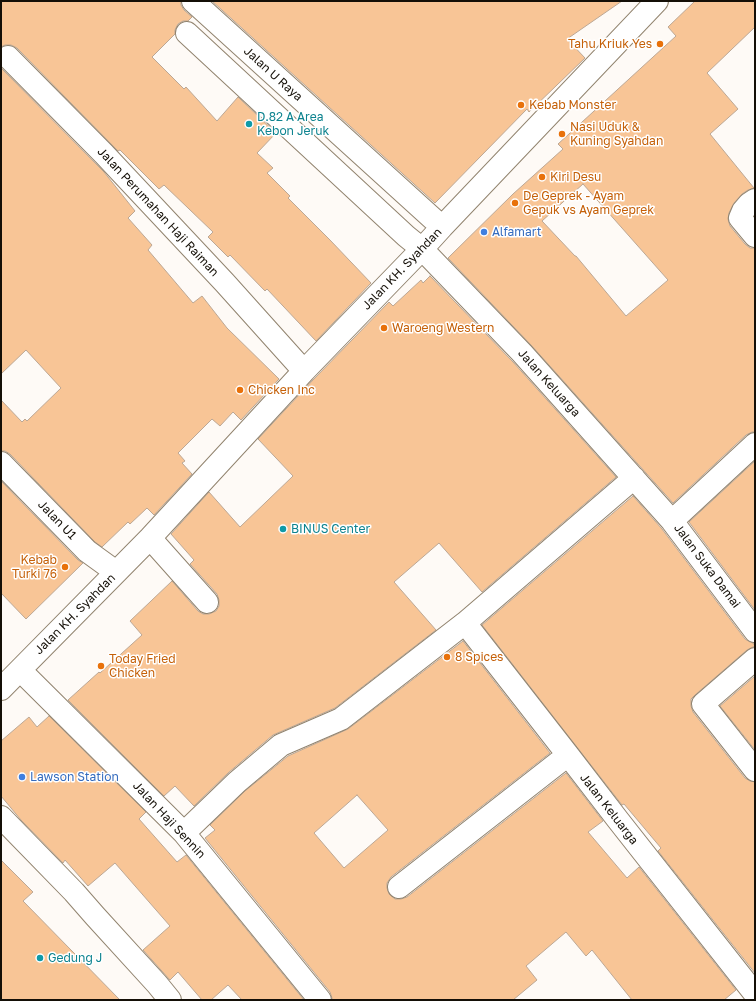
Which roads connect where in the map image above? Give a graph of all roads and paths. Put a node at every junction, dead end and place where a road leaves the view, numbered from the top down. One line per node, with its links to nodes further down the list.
1 (193, 1): 6 (street, Jalan U Raya)
2 (657, 1): 6 (street, Jalan KH. Syahdan)
3 (187, 33): 8 (street, Jalan Keluarga)
4 (8, 57): 9 (street, Jalan Perumahan Haji Raiman)
5 (755, 200): 7 (street)
6 (442, 227): 8 (street, Jalan KH. Syahdan)
7 (755, 236)
8 (422, 249): 9 (street, Jalan KH. Syahdan); 12 (street, Jalan Keluarga)
9 (304, 371): 14 (street, Jalan KH. Syahdan)
10 (755, 444): 13 (street)
11 (1, 462): 15 (street, Jalan U1)
12 (634, 478): 13 (street, Jalan Keluarga); 17 (street)
13 (672, 521): 18 (street, Jalan Suka Damai)
14 (150, 538): 15 (street, Jalan KH. Syahdan); 16 (street)
15 (116, 572): 20 (street, Jalan KH. Syahdan)
16 (207, 602)
17 (465, 623): 22 (street, Jalan Keluarga); 25 (street)
18 (755, 631)
19 (755, 659): 23 (street)
20 (20, 670): 21 (street, Jalan KH. Syahdan); 25 (street, Jalan Haji Sennin)
21 (1, 689)
22 (568, 755): 26 (street); 27 (street, Jalan Keluarga)
23 (755, 770)
24 (1, 817): 28 (street)
25 (184, 833): 29 (street, Jalan Haji Sennin)
26 (399, 887)
27 (755, 994)
28 (170, 1000)
29 (320, 1000)

